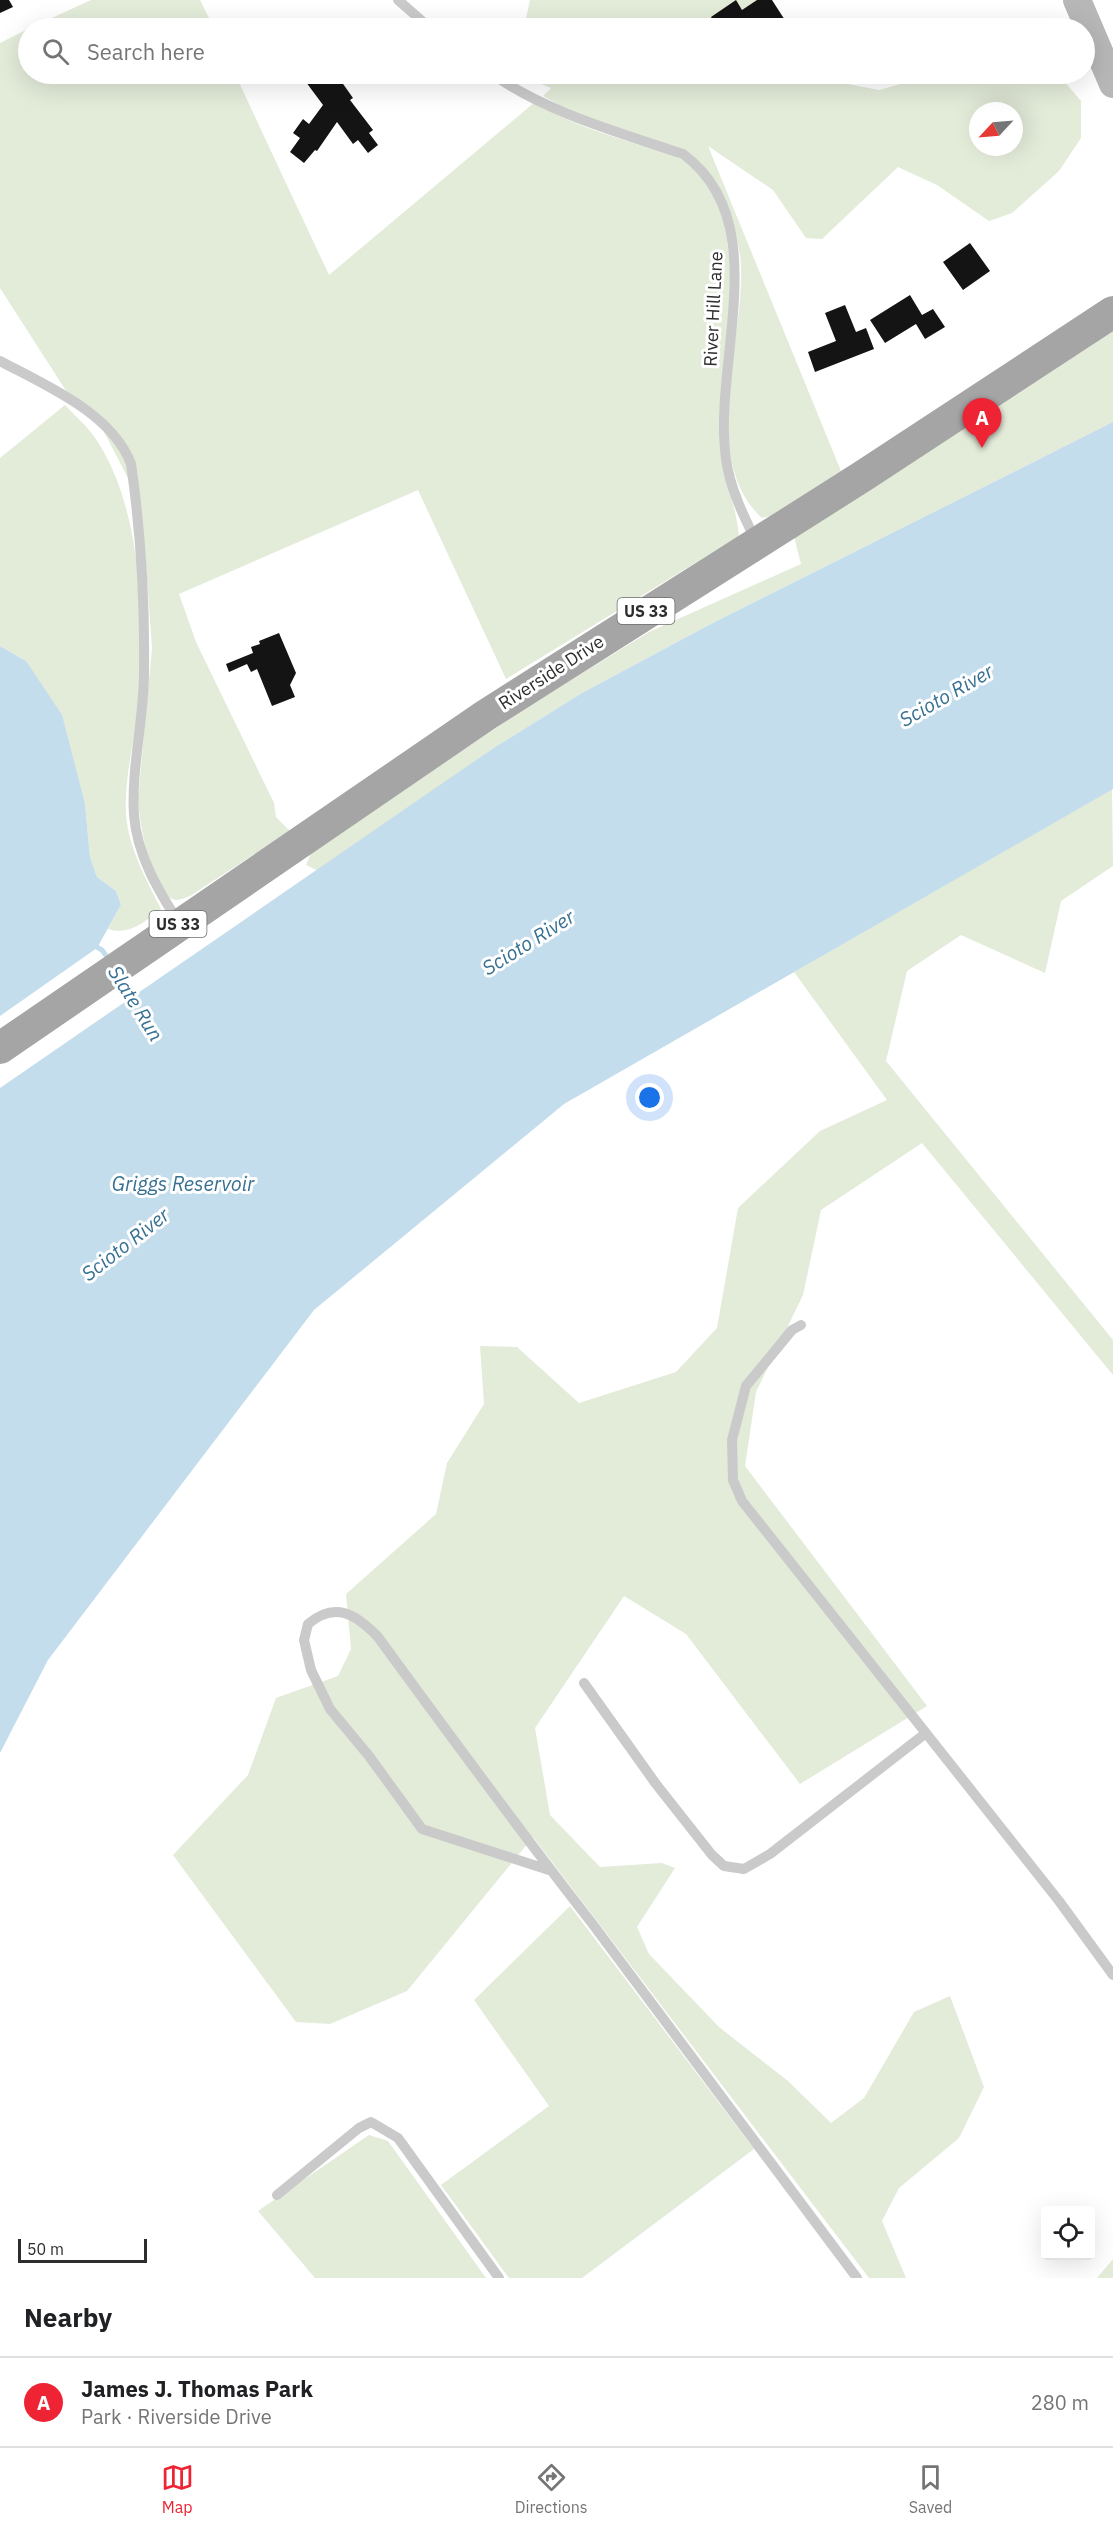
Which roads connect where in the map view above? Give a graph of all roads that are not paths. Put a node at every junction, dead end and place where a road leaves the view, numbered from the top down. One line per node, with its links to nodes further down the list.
1 (398, 0): 3 (lane)
2 (1077, 0): 4 (street)
3 (419, 18)
4 (1085, 18)
5 (1095, 42): 7 (street)
6 (507, 84): 10 (lane, River Hill Lane)
7 (1113, 84)
8 (1113, 312): 10 (main road, Riverside Drive / US 33)
9 (0, 361): 11 (lane)
10 (756, 541): 11 (main road, Riverside Drive / US 33)
11 (179, 924): 12 (main road, Riverside Drive / US 33)
12 (0, 1048)
13 (801, 1325): 15 (lane)
14 (584, 1683): 15 (lane)
15 (926, 1733): 17 (lane)
16 (552, 1871): 16 (lane); 20 (lane)
17 (1113, 1975)
18 (277, 2195): 19 (lane)
19 (499, 2278)
20 (857, 2278)

